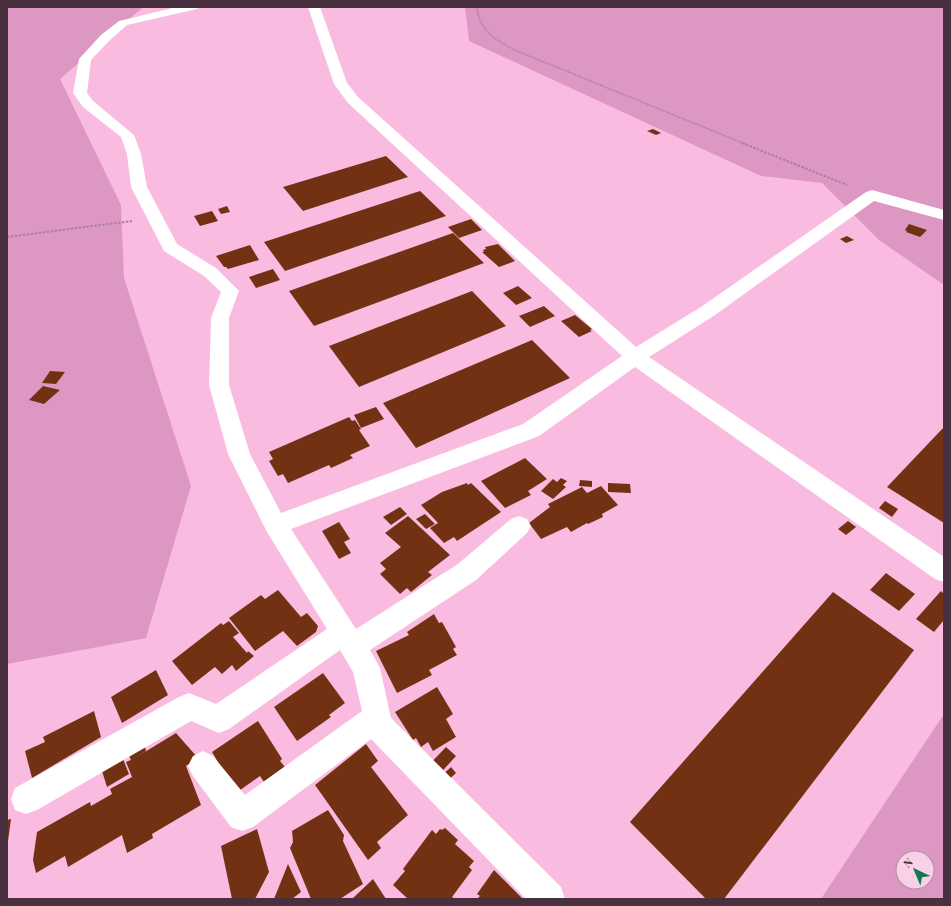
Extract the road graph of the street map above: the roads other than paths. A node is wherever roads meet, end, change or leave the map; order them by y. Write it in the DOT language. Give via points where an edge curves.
graph roads {
  1 [pos="193,7"];
  2 [pos="314,7"];
  3 [pos="944,215"];
  4 [pos="635,357"];
  5 [pos="275,525"];
  6 [pos="519,526"];
  7 [pos="944,571"];
  8 [pos="348,640"];
  9 [pos="377,717"];
  10 [pos="203,766"];
  11 [pos="26,799"];
  12 [pos="549,899"];
  1 -- 5 [label="street" via="135,19 123,24 105,38 85,60 80,93 88,104 127,135 134,154 139,187 170,247 210,272 230,292 220,318 219,385 239,454"];
  2 -- 4 [label="street" via="341,84 353,100"];
  3 -- 4 [label="street" via="872,195 708,311"];
  4 -- 5 [label="street" via="531,430"];
  4 -- 7 [label="street"];
  5 -- 8 [label="street"];
  6 -- 8 [label="street" via="466,572"];
  8 -- 9 [label="street" via="366,668"];
  8 -- 11 [label="street" via="219,719 189,707"];
  9 -- 10 [label="street" via="242,816"];
  9 -- 12 [label="street" via="379,726"];
}
